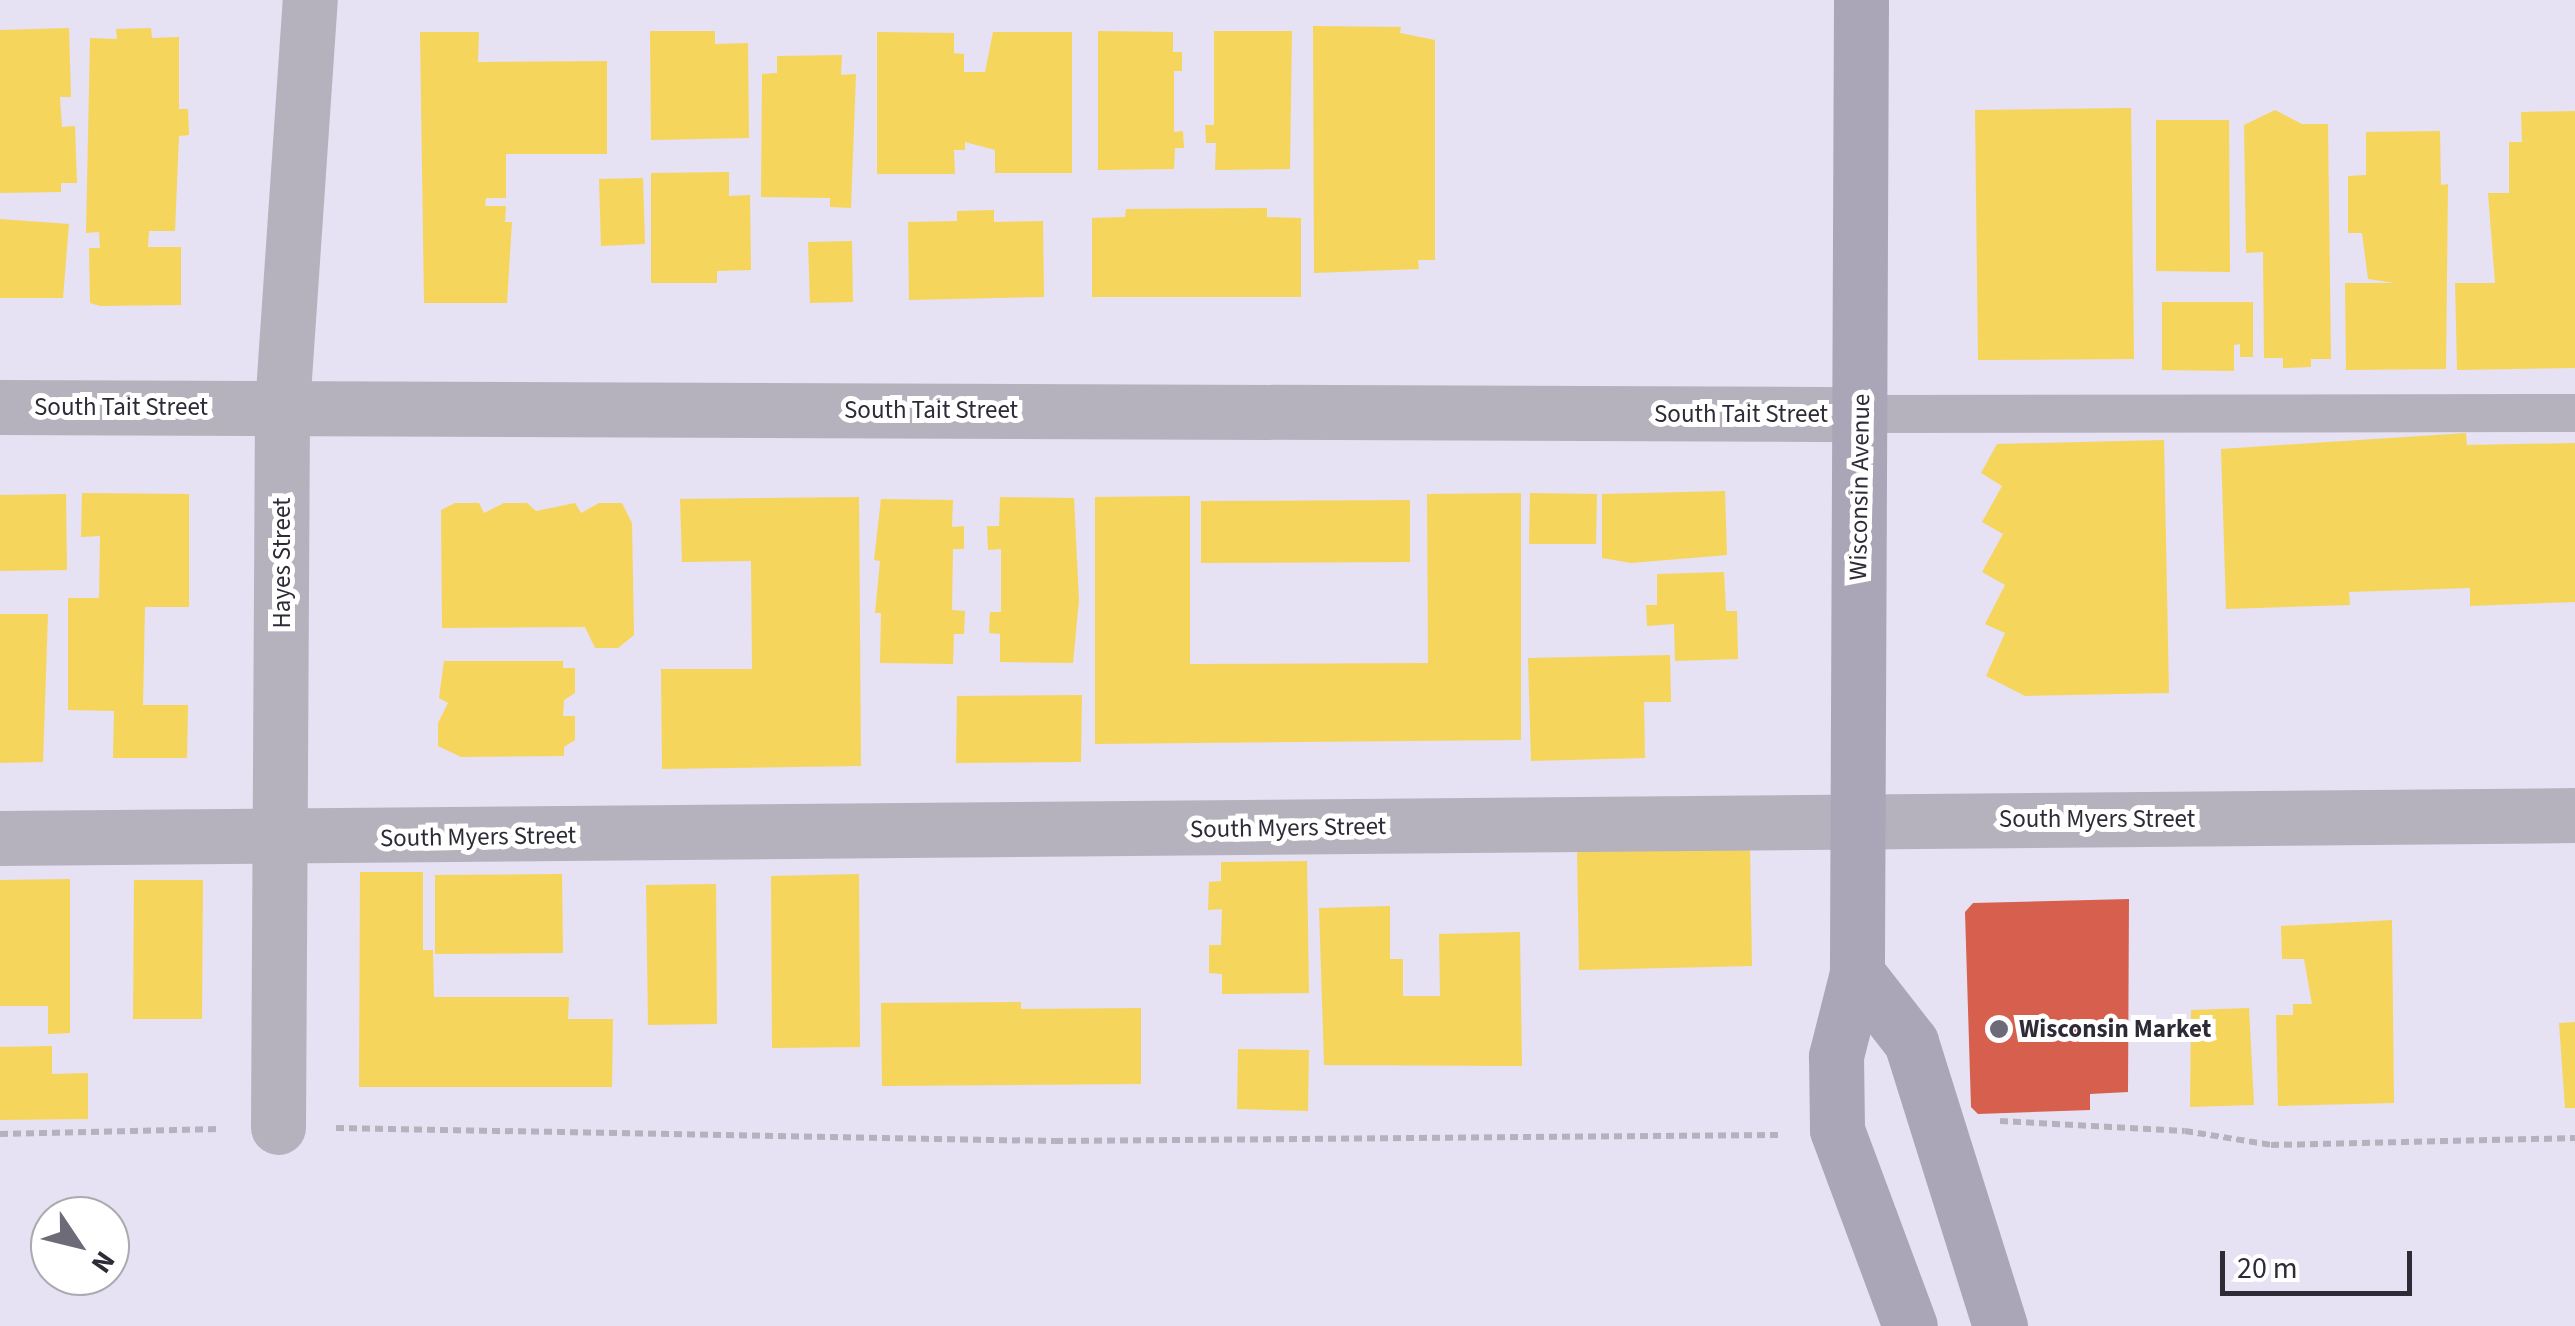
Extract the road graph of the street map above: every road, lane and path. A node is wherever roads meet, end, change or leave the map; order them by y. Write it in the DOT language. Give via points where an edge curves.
graph roads {
  1 [pos="310,0"];
  2 [pos="1861,0"];
  3 [pos="0,407"];
  4 [pos="282,407"];
  5 [pos="2575,413"];
  6 [pos="1862,414"];
  7 [pos="2575,815"];
  8 [pos="1853,821"];
  9 [pos="0,838"];
  10 [pos="282,839"];
  11 [pos="1857,973"];
  12 [pos="1936,1126"];
  13 [pos="278,1127"];
  14 [pos="1837,1130"];
  15 [pos="0,1134"];
  16 [pos="2575,1138"];
  17 [pos="1910,1326"];
  18 [pos="2000,1326"];
  1 -- 4 [label="street, Hayes Street"];
  2 -- 6 [label="main road, Wisconsin Avenue"];
  3 -- 4 [label="street, South Tait Street"];
  4 -- 6 [label="street, South Tait Street"];
  4 -- 10 [label="street, Hayes Street"];
  5 -- 6 [label="lane"];
  6 -- 8 [label="main road, Wisconsin Avenue"];
  7 -- 8 [label="street, South Myers Street"];
  8 -- 10 [label="street, South Myers Street"];
  8 -- 11 [label="main road, Wisconsin Avenue"];
  9 -- 10 [label="street, South Myers Street"];
  10 -- 13 [label="street, Hayes Street"];
  11 -- 12 [label="main road" via="1910,1042"];
  11 -- 14 [label="main road, Wisconsin Avenue" via="1836,1056"];
  12 -- 16 [label="path" via="2015,1120 2185,1131 2271,1145"];
  12 -- 18 [label="main road"];
  13 -- 14 [label="path" via="1055,1141"];
  13 -- 15 [label="path"];
  14 -- 17 [label="main road, Wisconsin Avenue"];
}
